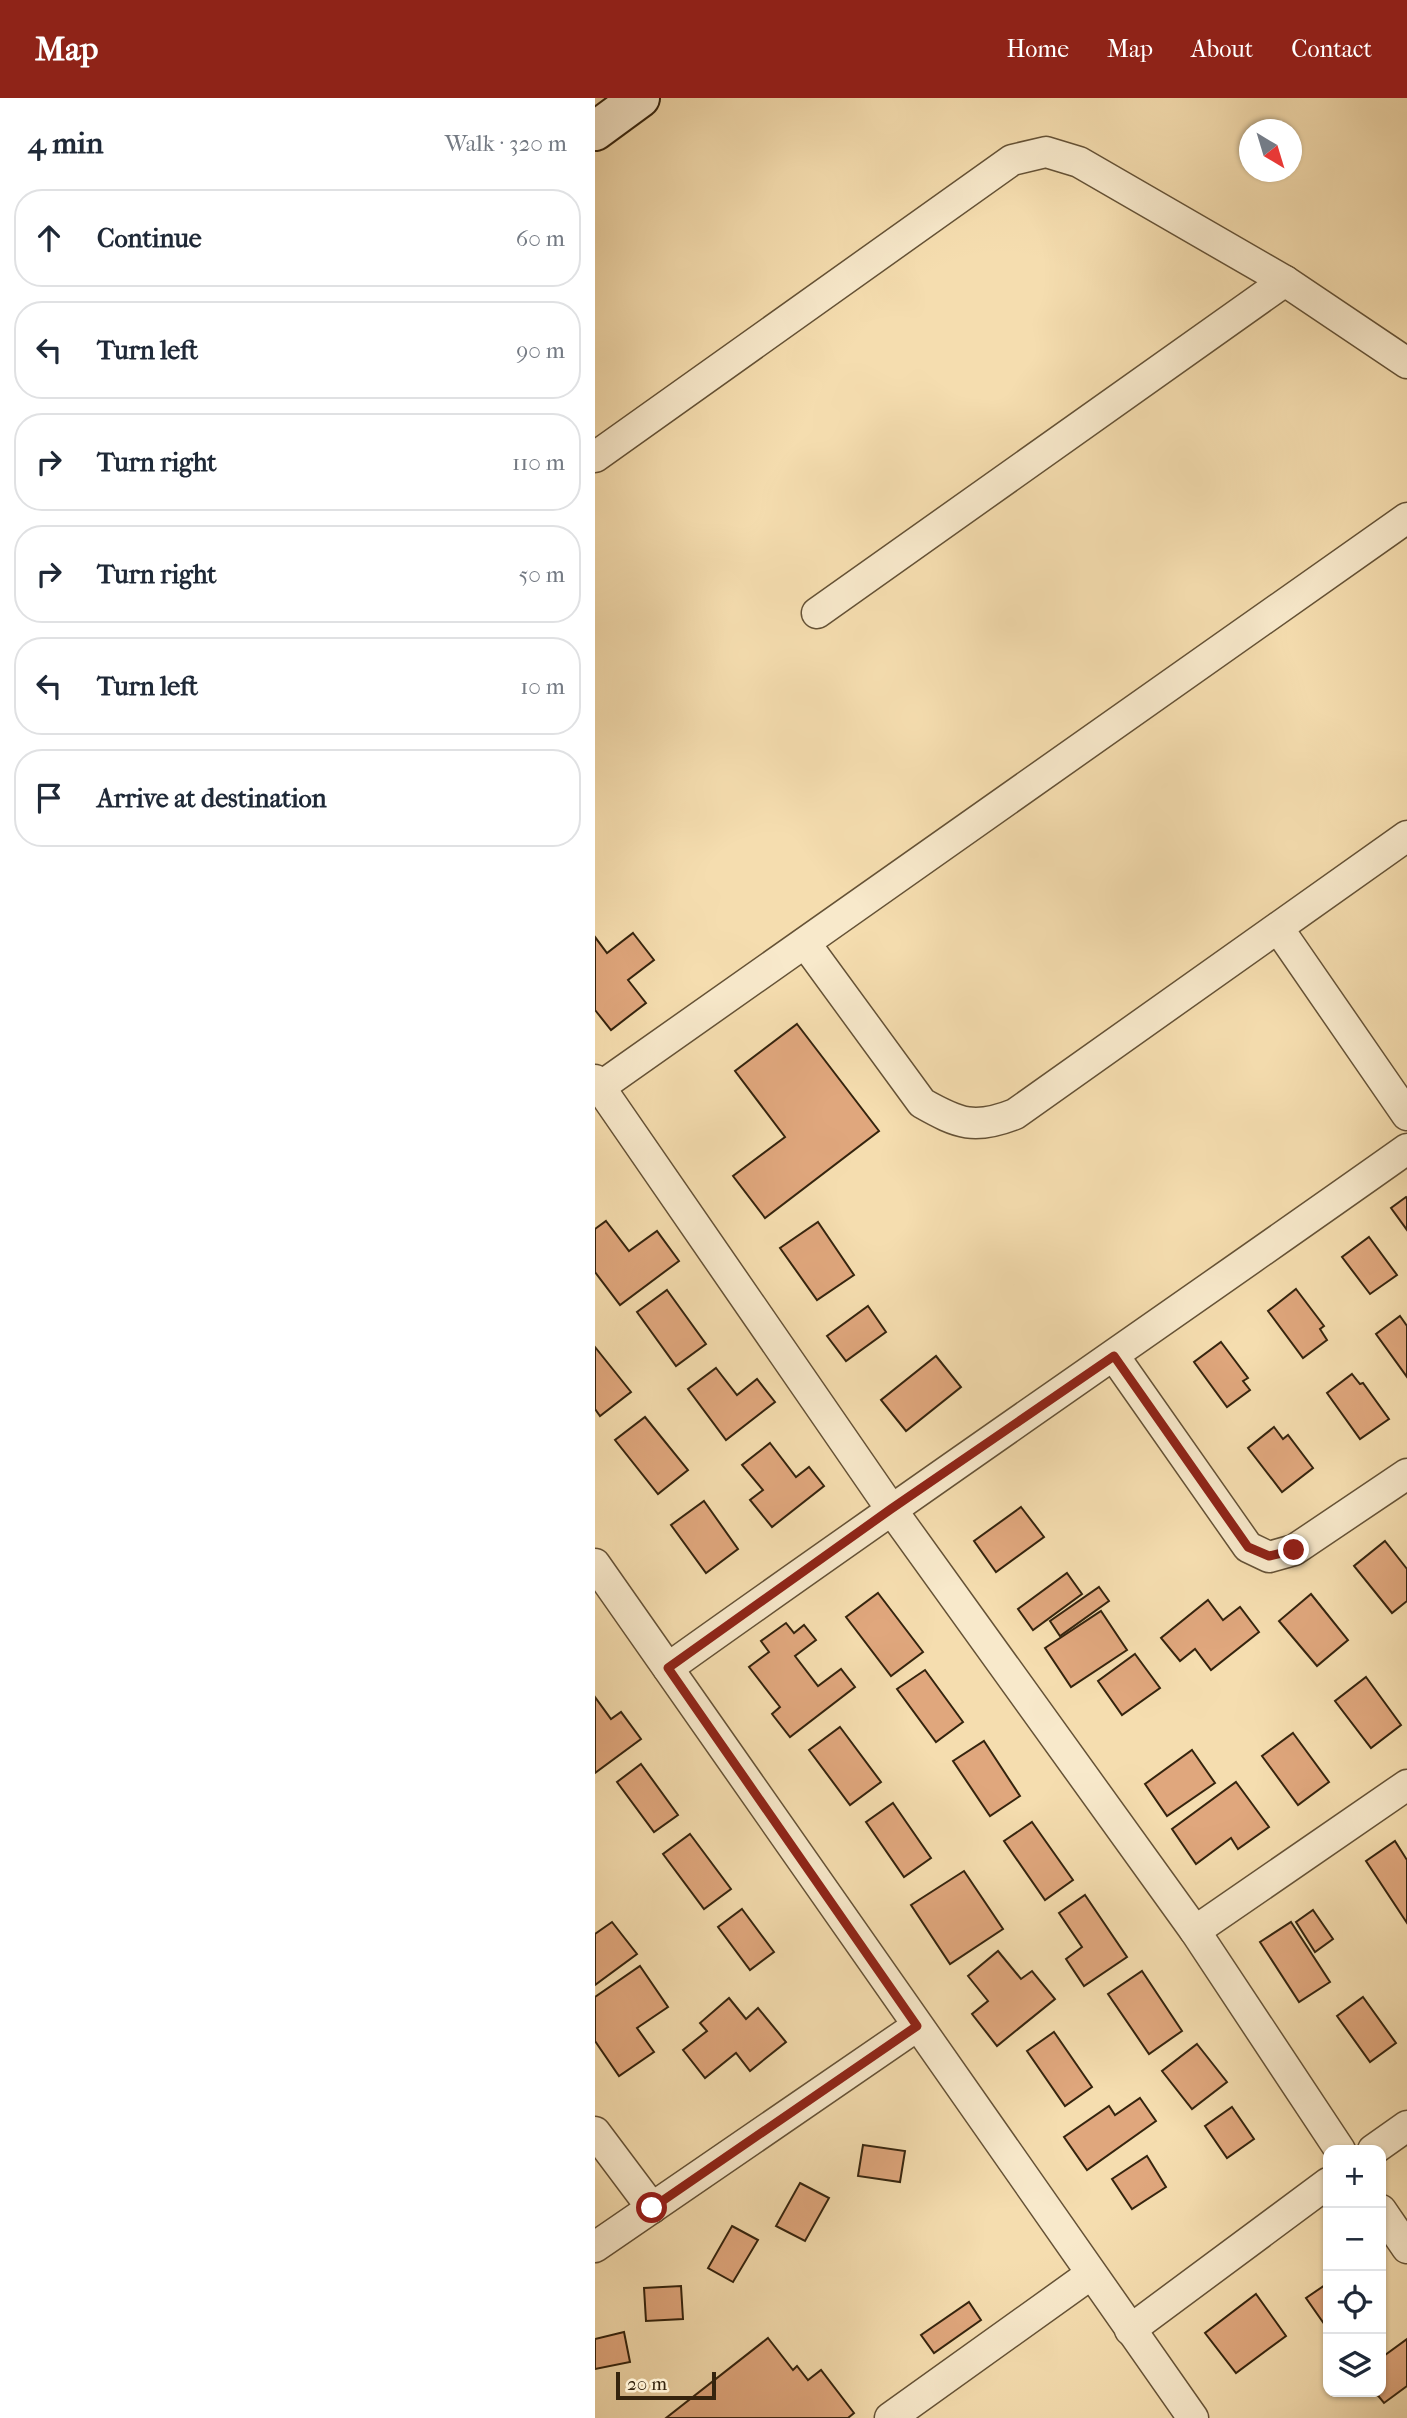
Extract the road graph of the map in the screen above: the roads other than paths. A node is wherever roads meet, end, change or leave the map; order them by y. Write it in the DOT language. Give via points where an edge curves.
graph roads {
  1 [pos="640,98"];
  2 [pos="595,131"];
  3 [pos="1285,281"];
  4 [pos="1407,363"];
  5 [pos="595,457"];
  6 [pos="1407,518"];
  7 [pos="817,613"];
  8 [pos="1407,836"];
  9 [pos="1278,928"];
  10 [pos="805,943"];
  11 [pos="597,1084"];
  12 [pos="1407,1115"];
  13 [pos="1407,1149"];
  14 [pos="1114,1356"];
  15 [pos="1407,1474"];
  16 [pos="891,1509"];
  17 [pos="595,1564"];
  18 [pos="668,1668"];
  19 [pos="1407,1785"];
  20 [pos="1195,1931"];
  21 [pos="917,2026"];
  22 [pos="1407,2126"];
  23 [pos="595,2132"];
  24 [pos="1337,2145"];
  25 [pos="1380,2145"];
  26 [pos="1323,2187"];
  27 [pos="652,2208"];
  28 [pos="1386,2217"];
  29 [pos="595,2247"];
  30 [pos="1407,2248"];
  31 [pos="1091,2274"];
  32 [pos="1130,2330"];
  33 [pos="890,2418"];
  34 [pos="1193,2418"];
  1 -- 2 [label="street"];
  3 -- 4 [label="street"];
  3 -- 5 [label="street" via="1079,162 1046,152 1011,160"];
  3 -- 7 [label="street"];
  6 -- 10 [label="street"];
  8 -- 9 [label="street"];
  9 -- 10 [label="street" via="1015,1114 970,1124 922,1104"];
  9 -- 12 [label="street"];
  10 -- 11 [label="street"];
  11 -- 16 [label="street"];
  13 -- 14 [label="street"];
  14 -- 15 [label="street" via="1248,1547 1269,1556 1294,1550"];
  14 -- 16 [label="street"];
  16 -- 18 [label="street"];
  16 -- 20 [label="street"];
  17 -- 18 [label="street"];
  18 -- 21 [label="street"];
  19 -- 20 [label="street"];
  20 -- 24 [label="street"];
  21 -- 27 [label="street"];
  21 -- 31 [label="street"];
  22 -- 25 [label="street"];
  23 -- 27 [label="street"];
  26 -- 32 [label="street"];
  27 -- 29 [label="street"];
  28 -- 30 [label="street"];
  31 -- 32 [label="street"];
  31 -- 33 [label="street"];
  32 -- 34 [label="street"];
}
